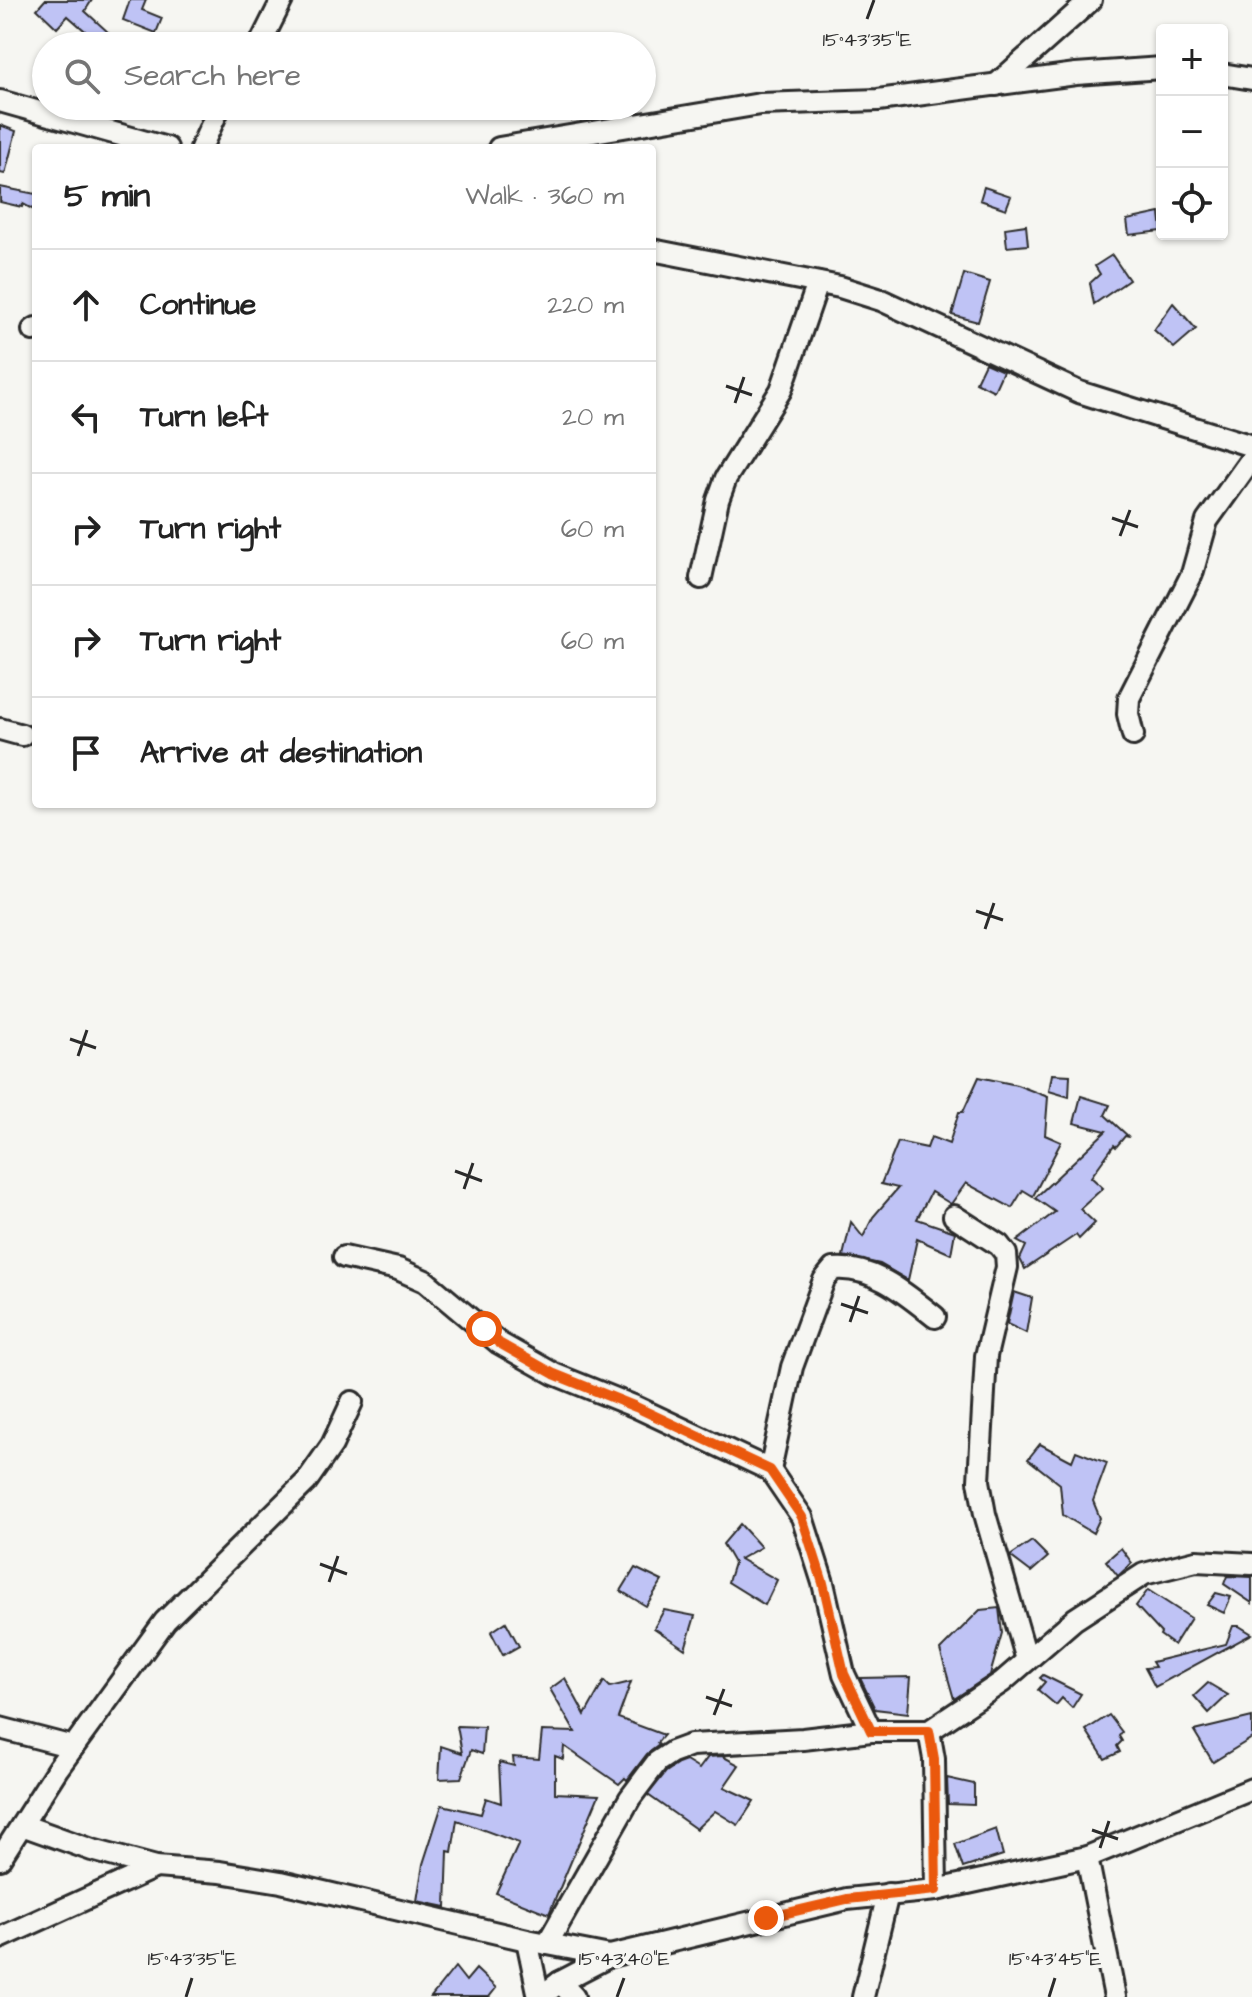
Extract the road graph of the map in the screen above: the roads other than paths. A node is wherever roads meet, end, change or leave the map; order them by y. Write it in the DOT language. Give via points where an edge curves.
graph roads {
  1 [pos="282,0"];
  2 [pos="1091,0"];
  3 [pos="266,32"];
  4 [pos="1156,68"];
  5 [pos="1228,75"];
  6 [pos="1252,79"];
  7 [pos="996,85"];
  8 [pos="0,101"];
  9 [pos="32,110"];
  10 [pos="68,120"];
  11 [pos="214,120"];
  12 [pos="153,144"];
  13 [pos="203,144"];
  14 [pos="523,144"];
  15 [pos="656,251"];
  16 [pos="818,283"];
  17 [pos="1252,446"];
  18 [pos="1252,458"];
  19 [pos="701,578"];
  20 [pos="0,729"];
  21 [pos="22,735"];
  22 [pos="1133,735"];
  23 [pos="954,1216"];
  24 [pos="344,1257"];
  25 [pos="935,1317"];
  26 [pos="352,1402"];
  27 [pos="770,1470"];
  28 [pos="1252,1563"];
  29 [pos="1027,1660"];
  30 [pos="0,1728"];
  31 [pos="871,1731"];
  32 [pos="929,1731"];
  33 [pos="73,1747"];
  34 [pos="1252,1789"];
  35 [pos="22,1825"];
  36 [pos="1087,1857"];
  37 [pos="0,1859"];
  38 [pos="156,1867"];
  39 [pos="936,1890"];
  40 [pos="888,1894"];
  41 [pos="0,1938"];
  42 [pos="537,1942"];
  43 [pos="610,1956"];
  44 [pos="567,1990"];
  45 [pos="539,1997"];
  46 [pos="863,1997"];
  47 [pos="1115,1997"];
  1 -- 3 [label="street"];
  2 -- 7 [label="street"];
  4 -- 7 [label="street"];
  5 -- 6 [label="street"];
  7 -- 14 [label="street" via="878,100 760,104"];
  8 -- 9 [label="street"];
  10 -- 12 [label="street"];
  11 -- 13 [label="street"];
  15 -- 16 [label="street"];
  16 -- 17 [label="street" via="881,300 1079,392"];
  16 -- 19 [label="street" via="781,390 726,478"];
  18 -- 22 [label="street" via="1207,521 1192,574 1129,698"];
  20 -- 21 [label="street"];
  23 -- 29 [label="street" via="1006,1254 986,1356 979,1481"];
  24 -- 27 [label="street" via="425,1281 499,1343 554,1374"];
  25 -- 27 [label="street" via="889,1283 849,1268 833,1269 824,1280 792,1367"];
  26 -- 33 [label="street" via="332,1445 306,1482 165,1621"];
  27 -- 31 [label="street" via="802,1517 844,1674"];
  28 -- 29 [label="street" via="1196,1561 1144,1574 1075,1619"];
  29 -- 32 [label="street"];
  30 -- 33 [label="street"];
  31 -- 32 [label="street"];
  31 -- 42 [label="street" via="691,1745 672,1752 657,1762 630,1798"];
  32 -- 39 [label="street"];
  33 -- 35 [label="street"];
  34 -- 36 [label="street"];
  35 -- 37 [label="street"];
  35 -- 38 [label="street"];
  36 -- 39 [label="street"];
  36 -- 47 [label="street"];
  38 -- 41 [label="street"];
  38 -- 42 [label="street" via="281,1882"];
  39 -- 40 [label="street"];
  40 -- 43 [label="street" via="847,1899"];
  40 -- 46 [label="street"];
  42 -- 43 [label="street"];
  42 -- 45 [label="street"];
  43 -- 44 [label="street"];
  44 -- 45 [label="street"];
}
